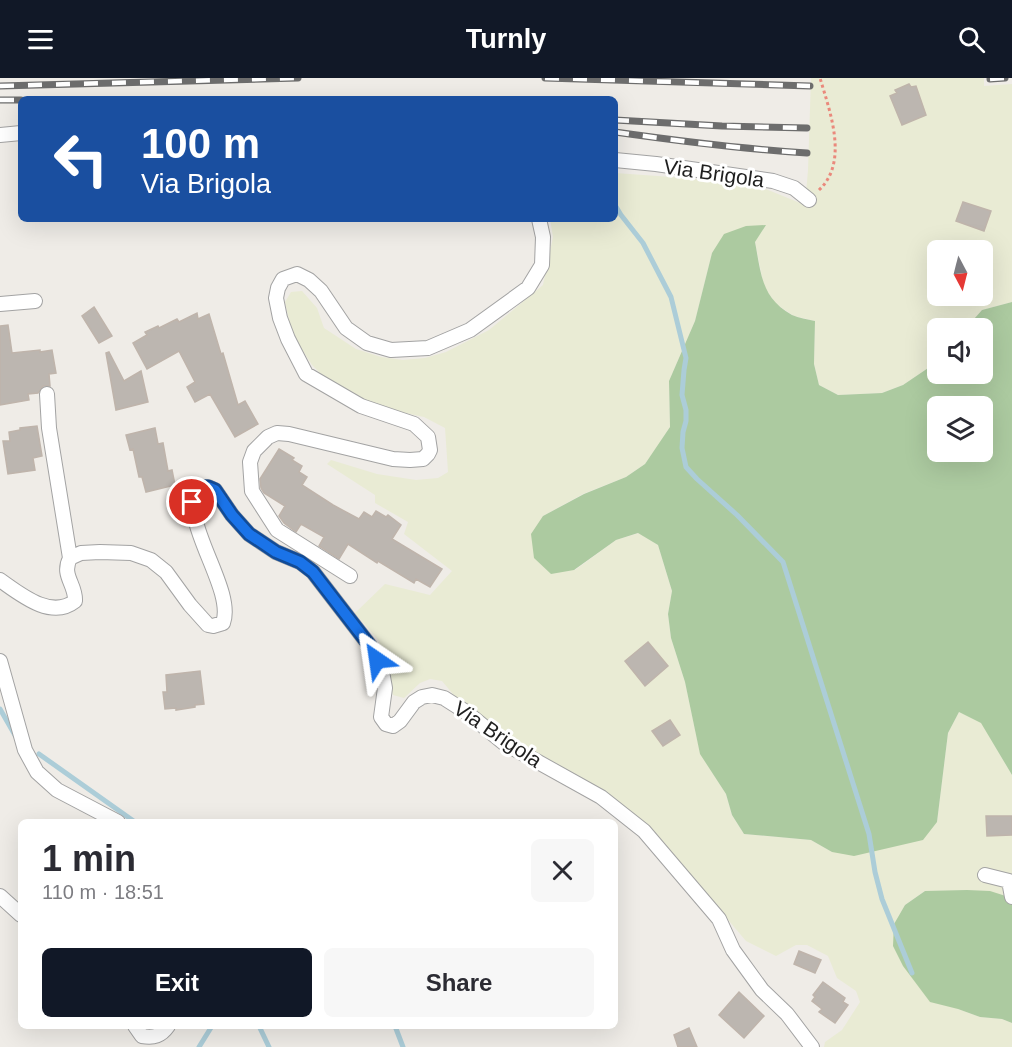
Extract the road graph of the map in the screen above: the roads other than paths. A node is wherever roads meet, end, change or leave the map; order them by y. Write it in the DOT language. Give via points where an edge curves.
graph roads {
  1 [pos="18,133"];
  2 [pos="0,135"];
  3 [pos="618,160"];
  4 [pos="809,200"];
  5 [pos="540,222"];
  6 [pos="34,301"];
  7 [pos="0,304"];
  8 [pos="47,394"];
  9 [pos="70,558"];
  10 [pos="350,576"];
  11 [pos="0,580"];
  12 [pos="0,661"];
  13 [pos="112,819"];
  14 [pos="985,874"];
  15 [pos="0,896"];
  16 [pos="1012,897"];
  17 [pos="18,912"];
  18 [pos="137,1029"];
  19 [pos="166,1029"];
  20 [pos="812,1047"];
  1 -- 2 [label="street"];
  3 -- 4 [label="street, Via Brigola" via="773,181 794,188"];
  5 -- 10 [label="street" via="542,265 528,288 470,330 428,348 391,350 367,343 346,328 321,291 297,274 283,279 278,288 280,318 306,374 361,406 414,424 430,442 429,454 410,460 289,434 268,437 254,451 250,462 252,491 277,530"];
  6 -- 7 [label="street"];
  8 -- 9 [label="street"];
  9 -- 11 [label="street" via="66,572 75,601 59,608 32,600"];
  9 -- 20 [label="street, Via Brigola" via="100,552 131,553 151,560 166,572 208,625 223,623 223,599 192,502 200,487 215,490 249,534 313,572 370,646 383,677 381,717 386,724 398,724 422,697 444,698 504,743 601,797 644,831 719,919 733,950 762,990"];
  12 -- 13 [label="street" via="25,750 37,772 57,790"];
  14 -- 16 [label="street" via="1009,881"];
  15 -- 17 [label="street"];
  18 -- 19 [label="street" via="142,1036 151,1038"];
}
